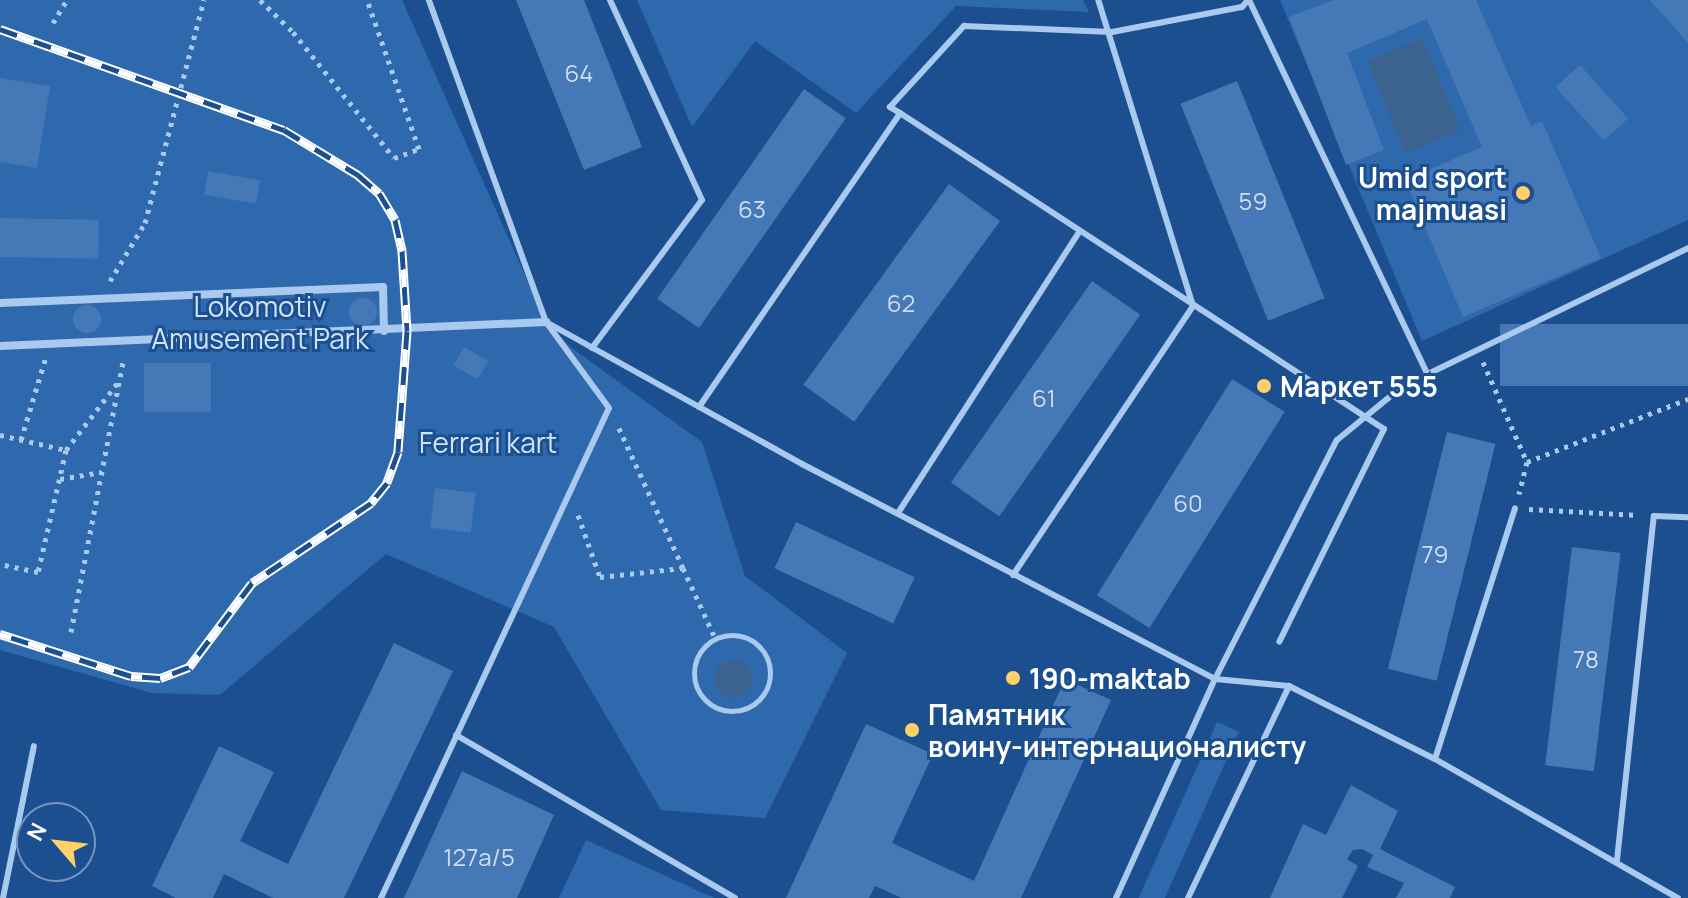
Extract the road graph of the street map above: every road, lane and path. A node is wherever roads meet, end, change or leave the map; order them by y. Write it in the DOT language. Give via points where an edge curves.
graph roads {
  1 [pos="67,0"];
  2 [pos="204,0"];
  3 [pos="260,0"];
  4 [pos="367,0"];
  5 [pos="429,0"];
  6 [pos="610,0"];
  7 [pos="1098,0"];
  8 [pos="1249,0"];
  9 [pos="53,23"];
  10 [pos="1112,32"];
  11 [pos="900,113"];
  12 [pos="1079,232"];
  13 [pos="1688,248"];
  14 [pos="99,299"];
  15 [pos="0,303"];
  16 [pos="1193,306"];
  17 [pos="546,322"];
  18 [pos="384,331"];
  19 [pos="127,341"];
  20 [pos="50,344"];
  21 [pos="0,346"];
  22 [pos="592,348"];
  23 [pos="1478,350"];
  24 [pos="1427,374"];
  25 [pos="122,378"];
  26 [pos="1688,399"];
  27 [pos="699,407"];
  28 [pos="609,408"];
  29 [pos="1362,417"];
  30 [pos="0,435"];
  31 [pos="21,440"];
  32 [pos="66,450"];
  33 [pos="1527,462"];
  34 [pos="101,472"];
  35 [pos="60,479"];
  36 [pos="1521,484"];
  37 [pos="569,491"];
  38 [pos="1515,508"];
  39 [pos="898,513"];
  40 [pos="1654,516"];
  41 [pos="1688,517"];
  42 [pos="0,564"];
  43 [pos="683,568"];
  44 [pos="1013,575"];
  45 [pos="71,632"];
  46 [pos="715,638"];
  47 [pos="1279,642"];
  48 [pos="1215,679"];
  49 [pos="1289,686"];
  50 [pos="456,735"];
  51 [pos="34,746"];
  52 [pos="1435,759"];
  53 [pos="1617,860"];
  54 [pos="3,898"];
  55 [pos="381,898"];
  56 [pos="735,898"];
  57 [pos="1116,898"];
  58 [pos="1188,898"];
  59 [pos="1678,898"];
  1 -- 9 [label="path"];
  2 -- 14 [label="path" via="145,223"];
  3 -- 4 [label="path" via="293,32 394,158 419,149"];
  5 -- 17 [label="lane"];
  6 -- 22 [label="lane" via="702,200"];
  7 -- 10 [label="lane"];
  8 -- 10 [label="lane" via="1242,7"];
  8 -- 24 [label="lane"];
  10 -- 11 [label="lane" via="964,26 890,107"];
  10 -- 16 [label="lane"];
  11 -- 12 [label="lane"];
  11 -- 27 [label="lane"];
  12 -- 16 [label="lane"];
  12 -- 39 [label="lane"];
  13 -- 23 [label="lane"];
  14 -- 15 [label="street"];
  14 -- 18 [label="street" via="383,287"];
  16 -- 29 [label="lane"];
  16 -- 44 [label="lane"];
  17 -- 18 [label="street"];
  17 -- 22 [label="lane"];
  17 -- 28 [label="lane"];
  18 -- 19 [label="street"];
  19 -- 20 [label="street"];
  19 -- 25 [label="path"];
  20 -- 21 [label="street"];
  20 -- 31 [label="path"];
  22 -- 27 [label="lane"];
  23 -- 24 [label="lane"];
  23 -- 33 [label="path"];
  24 -- 29 [label="lane"];
  25 -- 32 [label="path"];
  25 -- 34 [label="path"];
  26 -- 33 [label="path"];
  27 -- 39 [label="lane"];
  28 -- 37 [label="lane"];
  28 -- 43 [label="path"];
  29 -- 47 [label="lane" via="1384,429 1382,435"];
  29 -- 48 [label="lane" via="1337,440"];
  30 -- 31 [label="path"];
  31 -- 32 [label="path"];
  32 -- 35 [label="path"];
  33 -- 36 [label="path"];
  34 -- 35 [label="path"];
  34 -- 45 [label="path"];
  35 -- 42 [label="path" via="38,572"];
  37 -- 43 [label="path" via="600,577"];
  37 -- 50 [label="lane"];
  38 -- 40 [label="path"];
  38 -- 52 [label="lane"];
  39 -- 44 [label="lane"];
  40 -- 41 [label="lane"];
  40 -- 53 [label="lane"];
  43 -- 46 [label="path"];
  44 -- 48 [label="lane"];
  46 -- 46 [label="path" via="696,660 697,689 718,709 745,709 765,692 769,662 748,637"];
  48 -- 49 [label="lane"];
  48 -- 57 [label="lane"];
  49 -- 52 [label="lane"];
  49 -- 58 [label="lane"];
  50 -- 55 [label="lane"];
  50 -- 56 [label="lane"];
  51 -- 54 [label="lane"];
  52 -- 53 [label="lane"];
  53 -- 59 [label="lane"];
}
